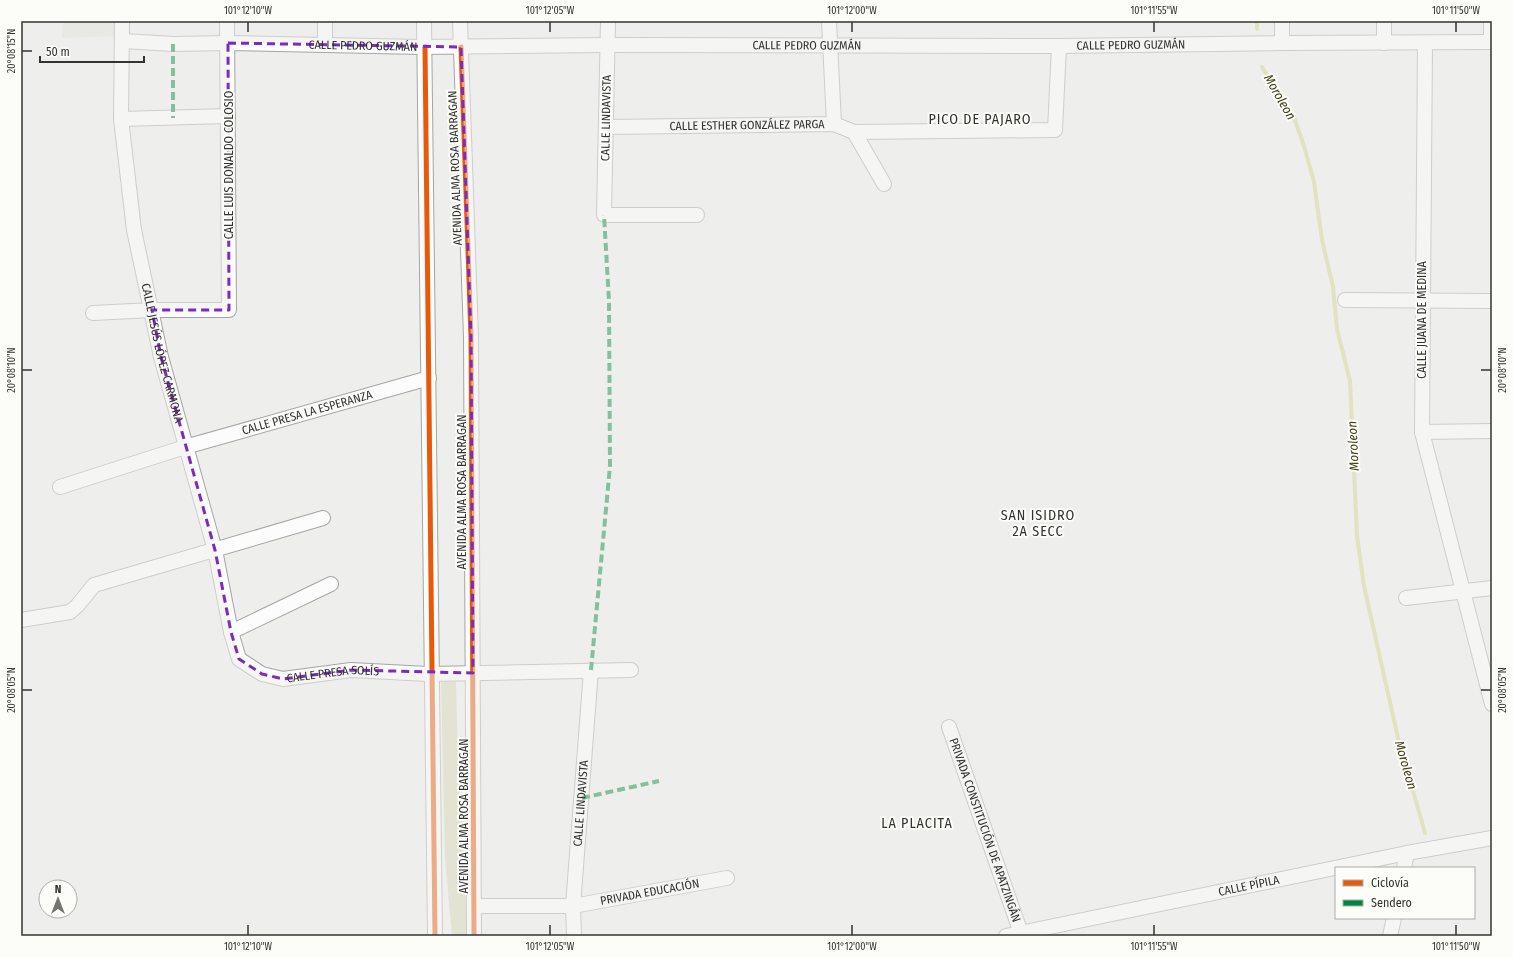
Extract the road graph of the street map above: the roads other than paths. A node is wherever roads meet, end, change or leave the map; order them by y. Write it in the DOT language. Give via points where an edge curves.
graph roads {
  1 [pos="122,21"];
  2 [pos="227,21"];
  3 [pos="325,21"];
  4 [pos="424,21"];
  5 [pos="460,21"];
  6 [pos="608,21"];
  7 [pos="829,21"];
  8 [pos="1282,21"];
  9 [pos="1384,21"];
  10 [pos="1491,21"];
  11 [pos="122,41"];
  12 [pos="1492,42"];
  13 [pos="228,43"];
  14 [pos="1282,43"];
  15 [pos="1384,43"];
  16 [pos="1425,44"];
  17 [pos="326,45"];
  18 [pos="607,45"];
  19 [pos="1059,46"];
  20 [pos="425,47"];
  21 [pos="460,47"];
  22 [pos="830,47"];
  23 [pos="228,116"];
  24 [pos="121,119"];
  25 [pos="834,124"];
  26 [pos="606,127"];
  27 [pos="854,132"];
  28 [pos="884,184"];
  29 [pos="696,215"];
  30 [pos="1345,300"];
  31 [pos="1422,300"];
  32 [pos="1492,301"];
  33 [pos="152,310"];
  34 [pos="93,313"];
  35 [pos="428,378"];
  36 [pos="1492,431"];
  37 [pos="1422,432"];
  38 [pos="185,447"];
  39 [pos="60,487"];
  40 [pos="324,518"];
  41 [pos="215,550"];
  42 [pos="331,584"];
  43 [pos="1492,588"];
  44 [pos="1464,591"];
  45 [pos="1406,598"];
  46 [pos="21,620"];
  47 [pos="231,632"];
  48 [pos="239,659"];
  49 [pos="592,670"];
  50 [pos="632,670"];
  51 [pos="432,673"];
  52 [pos="473,673"];
  53 [pos="1492,704"];
  54 [pos="949,727"];
  55 [pos="1492,838"];
  56 [pos="1407,853"];
  57 [pos="1341,867"];
  58 [pos="1404,867"];
  59 [pos="1335,868"];
  60 [pos="727,878"];
  61 [pos="474,906"];
  62 [pos="573,906"];
  63 [pos="1394,919"];
  64 [pos="1021,935"];
  65 [pos="435,936"];
  66 [pos="474,936"];
  67 [pos="574,936"];
  68 [pos="1006,936"];
  69 [pos="1390,936"];
  1 -- 11 [label="street, CALLE JESÚS LÓPEZ CARMONA"];
  2 -- 13 [label="street, CALLE LUIS DONALDO COLOSIO"];
  3 -- 17 [label="street"];
  4 -- 20 [label="street"];
  5 -- 21 [label="street, AVENIDA ALMA ROSA BARRAGAN"];
  6 -- 18 [label="street, CALLE LINDAVISTA"];
  7 -- 22 [label="street"];
  8 -- 14 [label="street"];
  9 -- 15 [label="street"];
  10 -- 12 [label="street"];
  11 -- 13 [label="street, CALLE PEDRO GUZMÁN" via="173,44"];
  11 -- 24 [label="street, CALLE JESÚS LÓPEZ CARMONA"];
  12 -- 16 [label="street, CALLE PEDRO GUZMÁN"];
  13 -- 17 [label="street, CALLE PEDRO GUZMÁN"];
  13 -- 23 [label="street, CALLE LUIS DONALDO COLOSIO"];
  14 -- 15 [label="street, CALLE PEDRO GUZMÁN"];
  14 -- 19 [label="street, CALLE PEDRO GUZMÁN"];
  15 -- 16 [label="street, CALLE PEDRO GUZMÁN"];
  16 -- 31 [label="street, CALLE JUANA DE MEDINA"];
  17 -- 20 [label="street, CALLE PEDRO GUZMÁN"];
  18 -- 21 [label="street, CALLE PEDRO GUZMÁN"];
  18 -- 22 [label="street, CALLE PEDRO GUZMÁN"];
  18 -- 26 [label="street, CALLE LINDAVISTA"];
  19 -- 22 [label="street, CALLE PEDRO GUZMÁN"];
  19 -- 27 [label="street, CALLE ESTHER GONZÁLEZ PARGA" via="1055,130"];
  20 -- 21 [label="street, CALLE PEDRO GUZMÁN"];
  20 -- 35 [label="street"];
  21 -- 52 [label="street, AVENIDA ALMA ROSA BARRAGAN" via="471,337"];
  22 -- 25 [label="street"];
  23 -- 24 [label="street"];
  23 -- 33 [label="street, CALLE LUIS DONALDO COLOSIO" via="229,310"];
  24 -- 33 [label="street, CALLE JESÚS LÓPEZ CARMONA" via="134,230"];
  25 -- 26 [label="street, CALLE ESTHER GONZÁLEZ PARGA"];
  25 -- 27 [label="street, CALLE ESTHER GONZÁLEZ PARGA"];
  26 -- 29 [label="street, CALLE LINDAVISTA" via="604,215"];
  27 -- 28 [label="street"];
  30 -- 31 [label="street"];
  31 -- 32 [label="street"];
  31 -- 37 [label="street, CALLE JUANA DE MEDINA"];
  33 -- 34 [label="street"];
  33 -- 38 [label="street, CALLE JESÚS LÓPEZ CARMONA" via="161,358"];
  35 -- 38 [label="street, CALLE PRESA LA ESPERANZA"];
  35 -- 51 [label="street"];
  36 -- 37 [label="street"];
  37 -- 44 [label="street, CALLE JUANA DE MEDINA"];
  38 -- 39 [label="street, CALLE PRESA LA ESPERANZA"];
  38 -- 41 [label="street, CALLE JESÚS LÓPEZ CARMONA"];
  40 -- 41 [label="street"];
  41 -- 46 [label="street" via="94,585 70,612"];
  41 -- 47 [label="street, CALLE JESÚS LÓPEZ CARMONA"];
  42 -- 47 [label="street"];
  43 -- 44 [label="street"];
  44 -- 45 [label="street"];
  44 -- 53 [label="street, CALLE JUANA DE MEDINA"];
  47 -- 48 [label="street, CALLE JESÚS LÓPEZ CARMONA"];
  48 -- 51 [label="street, CALLE PRESA SOLÍS" via="262,674 283,679 351,670"];
  49 -- 50 [label="street, CALLE PRESA SOLÍS"];
  49 -- 52 [label="street, CALLE PRESA SOLÍS"];
  49 -- 62 [label="street, CALLE LINDAVISTA"];
  51 -- 52 [label="street, CALLE PRESA SOLÍS"];
  51 -- 65 [label="street"];
  52 -- 61 [label="street, AVENIDA ALMA ROSA BARRAGAN"];
  54 -- 64 [label="street, PRIVADA CONSTITUCIÓN DE APATZINGÁN"];
  55 -- 56 [label="street, CALLE PÍPILA"];
  56 -- 57 [label="street, CALLE PÍPILA"];
  56 -- 58 [label="street"];
  59 -- 64 [label="street, CALLE PÍPILA"];
  60 -- 62 [label="street, PRIVADA EDUCACIÓN"];
  61 -- 62 [label="street, PRIVADA EDUCACIÓN"];
  61 -- 66 [label="street, AVENIDA ALMA ROSA BARRAGAN"];
  62 -- 67 [label="street, CALLE LINDAVISTA"];
  63 -- 69 [label="street"];
  64 -- 68 [label="street, CALLE PÍPILA"];
}
